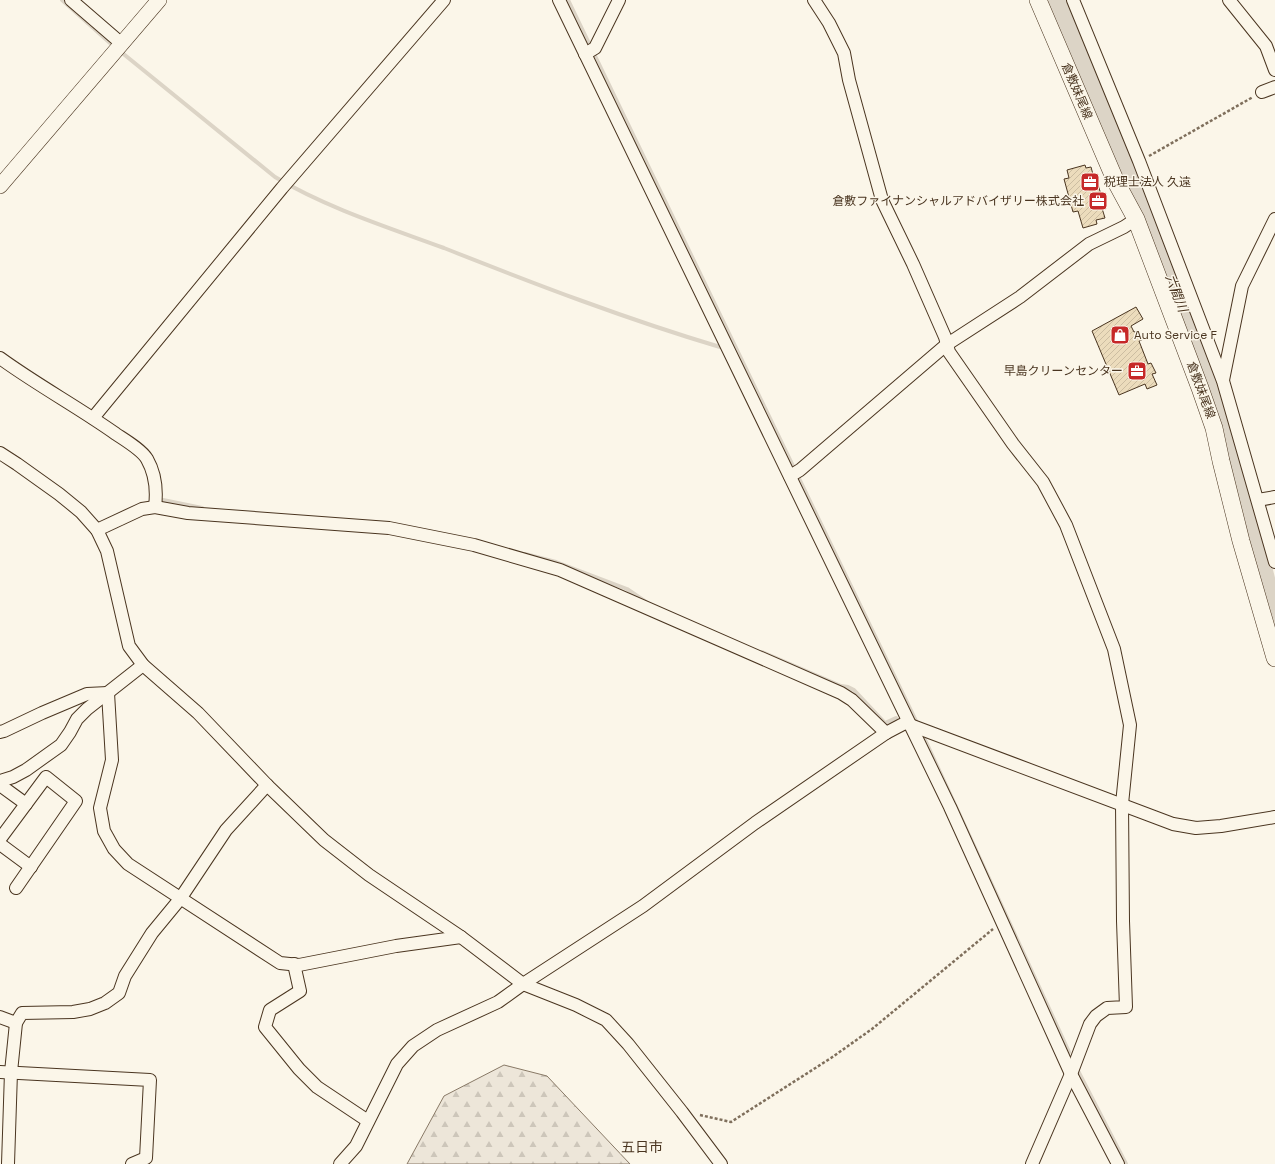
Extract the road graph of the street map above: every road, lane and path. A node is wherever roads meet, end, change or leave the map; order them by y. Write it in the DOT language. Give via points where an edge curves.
graph roads {
  1 [pos="71,0"];
  2 [pos="159,0"];
  3 [pos="444,0"];
  4 [pos="559,0"];
  5 [pos="619,0"];
  6 [pos="814,0"];
  7 [pos="1038,0"];
  8 [pos="1073,0"];
  9 [pos="1229,0"];
  10 [pos="119,48"];
  11 [pos="590,52"];
  12 [pos="1275,70"];
  13 [pos="1275,86"];
  14 [pos="1262,92"];
  15 [pos="1139,161"];
  16 [pos="0,186"];
  17 [pos="1275,218"];
  18 [pos="1136,219"];
  19 [pos="946,345"];
  20 [pos="0,358"];
  21 [pos="1220,381"];
  22 [pos="93,418"];
  23 [pos="0,453"];
  24 [pos="794,473"];
  25 [pos="1275,497"];
  26 [pos="1258,500"];
  27 [pos="155,507"];
  28 [pos="97,530"];
  29 [pos="1275,562"];
  30 [pos="1275,658"];
  31 [pos="143,665"];
  32 [pos="108,693"];
  33 [pos="917,726"];
  34 [pos="0,732"];
  35 [pos="886,733"];
  36 [pos="0,781"];
  37 [pos="0,785"];
  38 [pos="267,785"];
  39 [pos="26,804"];
  40 [pos="1122,804"];
  41 [pos="1275,817"];
  42 [pos="0,839"];
  43 [pos="0,844"];
  44 [pos="31,867"];
  45 [pos="16,888"];
  46 [pos="180,899"];
  47 [pos="1002,922"];
  48 [pos="461,937"];
  49 [pos="294,964"];
  50 [pos="523,984"];
  51 [pos="0,1017"];
  52 [pos="16,1023"];
  53 [pos="6,1072"];
  54 [pos="1071,1074"];
  55 [pos="682,1112"];
  56 [pos="368,1121"];
  57 [pos="5,1127"];
  58 [pos="8,1164"];
  59 [pos="132,1164"];
  60 [pos="340,1164"];
  61 [pos="721,1164"];
  62 [pos="1032,1164"];
  63 [pos="1118,1164"];
  1 -- 10 [label="street"];
  2 -- 10 [label="street"];
  3 -- 22 [label="street" via="286,184"];
  4 -- 11 [label="street"];
  5 -- 11 [label="street"];
  6 -- 19 [label="street" via="844,53 882,200 929,300"];
  7 -- 18 [label="main road, 倉敷妹尾線" via="1116,182"];
  8 -- 15 [label="street"];
  9 -- 12 [label="street" via="1266,46"];
  10 -- 16 [label="street"];
  11 -- 24 [label="street"];
  13 -- 14 [label="street"];
  14 -- 15 [label="path"];
  15 -- 21 [label="street"];
  17 -- 21 [label="street" via="1242,286"];
  18 -- 19 [label="street" via="1089,244 1020,297"];
  18 -- 30 [label="main road, 倉敷妹尾線" via="1203,387 1241,541"];
  19 -- 24 [label="street"];
  19 -- 40 [label="street" via="1042,482 1066,525 1114,649 1130,725"];
  20 -- 22 [label="street"];
  21 -- 26 [label="street"];
  22 -- 27 [label="street" via="147,458 157,493"];
  23 -- 28 [label="street" via="59,494 81,512"];
  24 -- 33 [label="street"];
  25 -- 26 [label="street"];
  26 -- 29 [label="street"];
  27 -- 28 [label="street" via="142,509"];
  27 -- 35 [label="street" via="188,513 389,528 474,545 560,570 841,692"];
  28 -- 31 [label="street" via="107,551 128,646"];
  31 -- 32 [label="street"];
  31 -- 38 [label="street" via="198,713"];
  32 -- 34 [label="street" via="87,694"];
  32 -- 36 [label="street" via="77,719 61,745 26,770"];
  32 -- 46 [label="street" via="112,760 100,808 104,831 114,850 128,864"];
  33 -- 35 [label="street" via="905,723"];
  33 -- 40 [label="street"];
  33 -- 47 [label="street"];
  35 -- 50 [label="street" via="755,823 643,906"];
  37 -- 39 [label="street"];
  38 -- 46 [label="street" via="226,830"];
  38 -- 48 [label="street" via="324,840 369,875"];
  39 -- 42 [label="street"];
  39 -- 44 [label="street" via="46,777 76,801"];
  40 -- 41 [label="street" via="1173,824 1196,828"];
  40 -- 54 [label="street" via="1126,1007 1107,1008 1096,1016 1090,1024"];
  43 -- 44 [label="street"];
  44 -- 45 [label="street"];
  46 -- 49 [label="street" via="280,963"];
  46 -- 52 [label="street" via="152,933 125,976 119,993 90,1009 73,1012 22,1012"];
  47 -- 54 [label="street"];
  47 -- 55 [label="path" via="872,1028 831,1058 731,1122"];
  48 -- 49 [label="street"];
  48 -- 50 [label="street"];
  49 -- 56 [label="street" via="300,991 270,1010 265,1027 317,1087"];
  50 -- 55 [label="street" via="606,1020"];
  50 -- 56 [label="street" via="498,1002 437,1030 413,1046 397,1064"];
  51 -- 52 [label="street"];
  52 -- 53 [label="street"];
  53 -- 57 [label="street"];
  53 -- 59 [label="street" via="150,1080 146,1158"];
  54 -- 62 [label="street"];
  54 -- 63 [label="street"];
  55 -- 61 [label="street"];
  56 -- 60 [label="street" via="356,1146"];
  57 -- 58 [label="street"];
}
